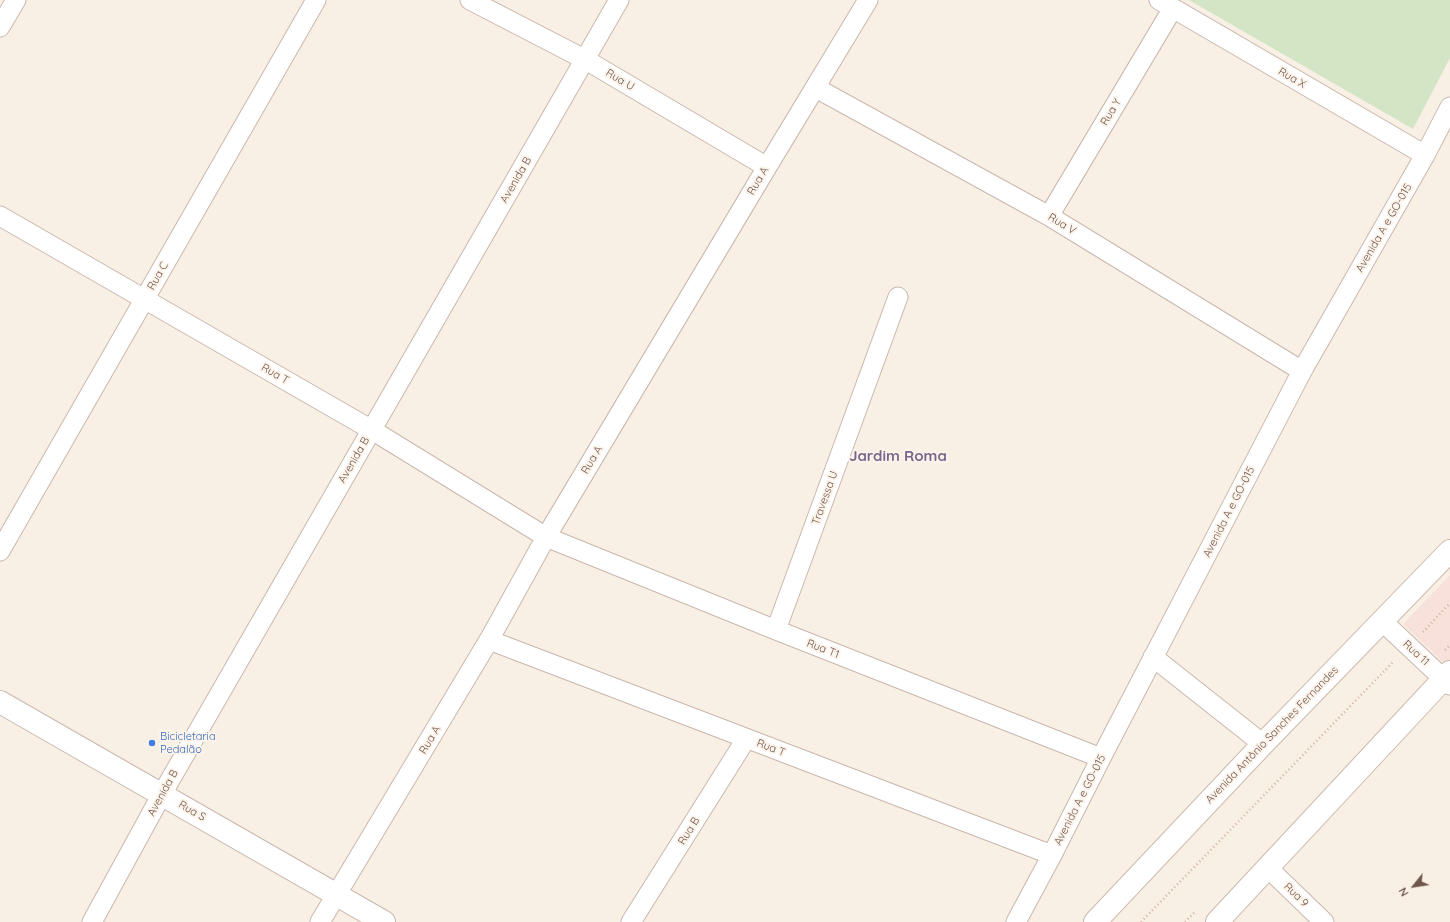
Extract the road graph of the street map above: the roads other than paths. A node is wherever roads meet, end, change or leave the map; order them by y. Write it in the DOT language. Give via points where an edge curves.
graph roads {
  1 [pos="16,0"];
  2 [pos="316,0"];
  3 [pos="470,0"];
  4 [pos="619,0"];
  5 [pos="868,0"];
  6 [pos="1166,4"];
  7 [pos="0,27"];
  8 [pos="586,60"];
  9 [pos="816,88"];
  10 [pos="1450,107"];
  11 [pos="1425,155"];
  12 [pos="766,167"];
  13 [pos="0,216"];
  14 [pos="1049,216"];
  15 [pos="898,297"];
  16 [pos="145,299"];
  17 [pos="1302,371"];
  18 [pos="372,430"];
  19 [pos="546,537"];
  20 [pos="1450,550"];
  21 [pos="0,551"];
  22 [pos="1382,621"];
  23 [pos="776,630"];
  24 [pos="489,640"];
  25 [pos="1153,657"];
  26 [pos="1448,679"];
  27 [pos="0,702"];
  28 [pos="746,739"];
  29 [pos="1263,744"];
  30 [pos="1101,758"];
  31 [pos="162,794"];
  32 [pos="1052,855"];
  33 [pos="1268,868"];
  34 [pos="337,894"];
  35 [pos="92,922"];
  36 [pos="320,922"];
  37 [pos="384,922"];
  38 [pos="631,922"];
  39 [pos="1016,922"];
  40 [pos="1095,922"];
  41 [pos="1217,922"];
  42 [pos="1324,922"];
  1 -- 7 [label="street"];
  2 -- 16 [label="street, Rua C"];
  3 -- 8 [label="street, Rua U"];
  4 -- 8 [label="street, Avenida B"];
  5 -- 9 [label="street, Rua A"];
  6 -- 11 [label="street, Rua X"];
  6 -- 14 [label="street, Rua Y"];
  8 -- 12 [label="street, Rua U"];
  8 -- 18 [label="street, Avenida B"];
  9 -- 12 [label="street, Rua A"];
  9 -- 14 [label="street, Rua V"];
  10 -- 11 [label="street, Avenida A e GO-015"];
  11 -- 17 [label="street, Avenida A e GO-015"];
  12 -- 19 [label="street, Rua A"];
  13 -- 16 [label="street, Rua T"];
  14 -- 17 [label="street, Rua V"];
  15 -- 23 [label="street, Travessa U"];
  16 -- 18 [label="street, Rua T"];
  16 -- 21 [label="street, Rua C"];
  17 -- 25 [label="street, Avenida A e GO-015"];
  18 -- 19 [label="street, Rua T"];
  18 -- 31 [label="street, Avenida B"];
  19 -- 23 [label="street, Rua T1"];
  19 -- 24 [label="street, Rua A"];
  20 -- 22 [label="main road, Avenida Antônio Sanches Fernandes"];
  22 -- 26 [label="street, Rua 11"];
  22 -- 29 [label="main road, Avenida Antônio Sanches Fernandes"];
  23 -- 30 [label="street, Rua T1"];
  24 -- 28 [label="street, Rua T"];
  24 -- 34 [label="street, Rua A"];
  25 -- 29 [label="street"];
  25 -- 30 [label="street, Avenida A e GO-015"];
  26 -- 33 [label="main road"];
  27 -- 31 [label="main road, Rua S"];
  28 -- 32 [label="street, Rua T"];
  28 -- 38 [label="street, Rua B"];
  29 -- 40 [label="main road, Avenida Antônio Sanches Fernandes"];
  30 -- 32 [label="street, Avenida A e GO-015"];
  31 -- 34 [label="main road, Rua S"];
  31 -- 35 [label="street, Avenida B"];
  32 -- 39 [label="street, Avenida A e GO-015"];
  33 -- 41 [label="main road"];
  33 -- 42 [label="street, Rua 9"];
  34 -- 36 [label="street, Rua A"];
  34 -- 37 [label="main road, Rua S"];
}
